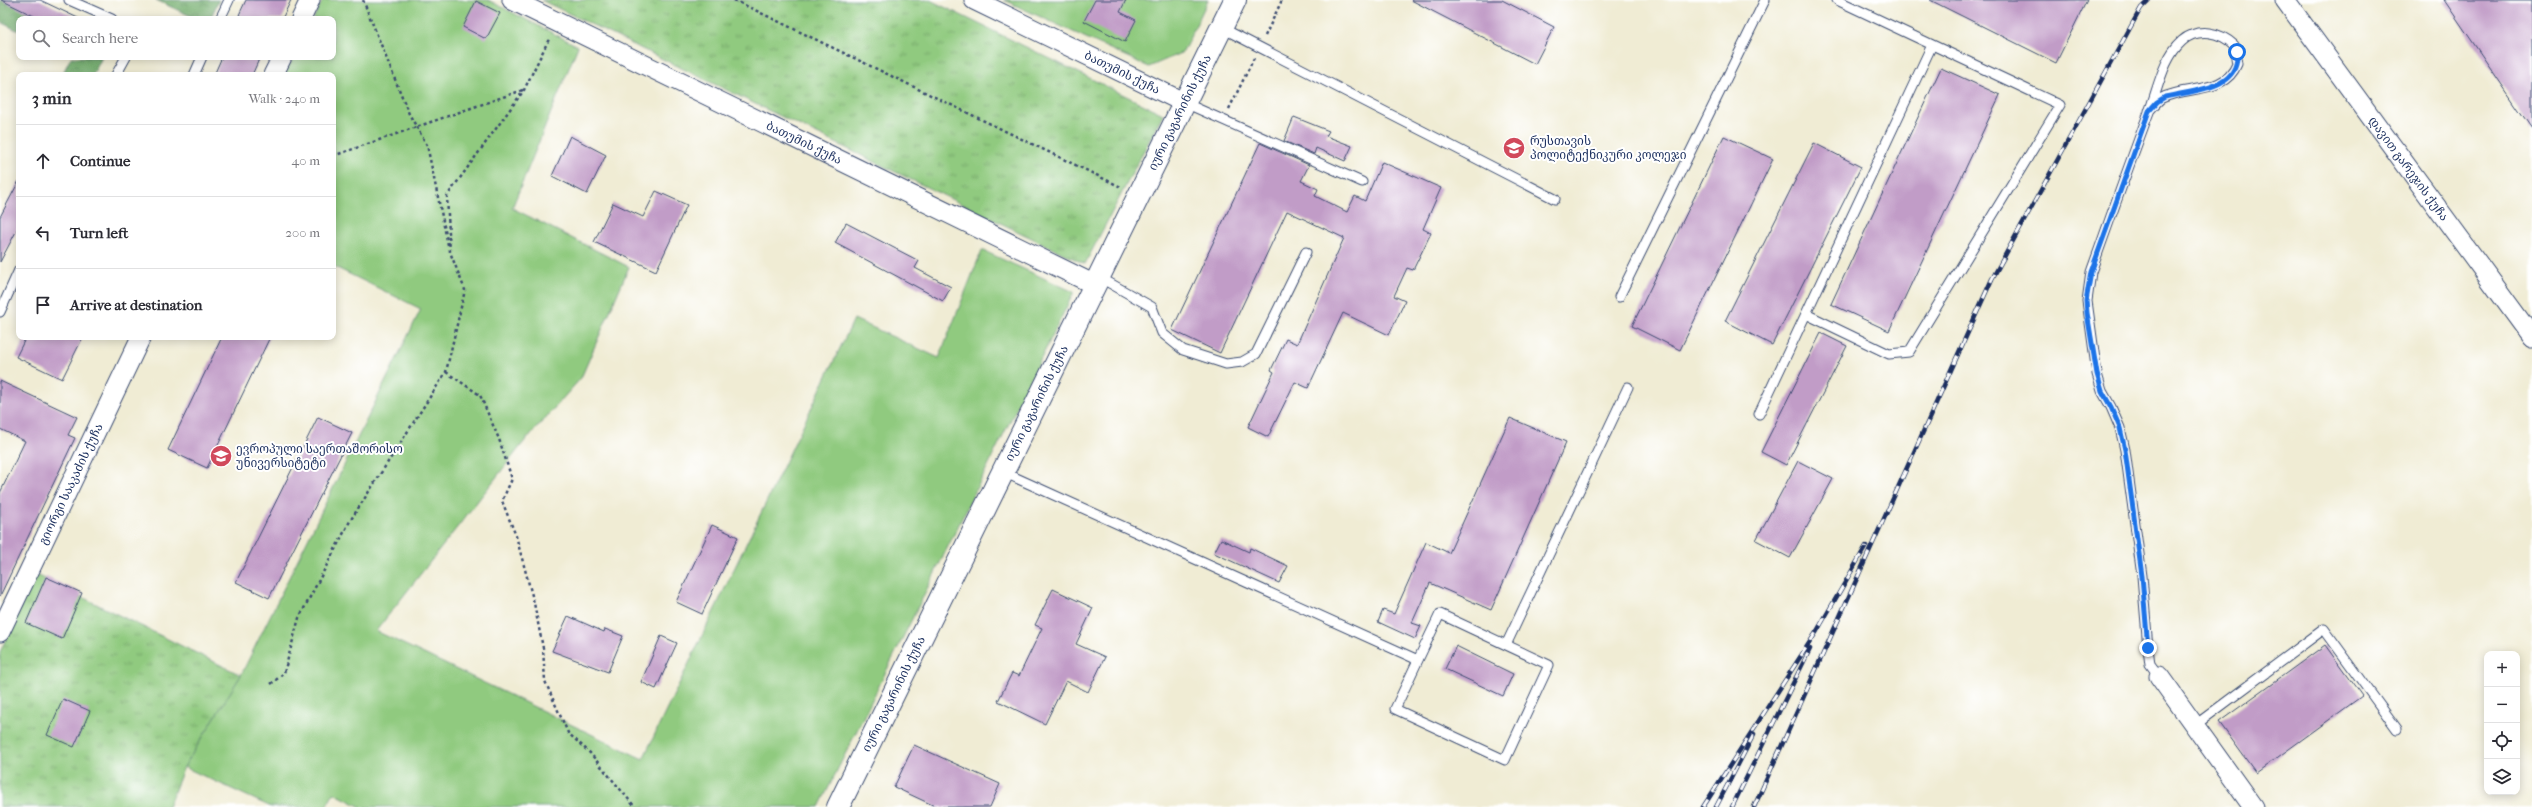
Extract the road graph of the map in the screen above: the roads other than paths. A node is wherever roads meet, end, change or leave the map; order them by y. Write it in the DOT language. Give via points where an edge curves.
graph roads {
  1 [pos="69,0"];
  2 [pos="229,0"];
  3 [pos="310,0"];
  4 [pos="512,0"];
  5 [pos="974,0"];
  6 [pos="1235,0"];
  7 [pos="1765,0"];
  8 [pos="1837,0"];
  9 [pos="2285,0"];
  10 [pos="105,16"];
  11 [pos="221,16"];
  12 [pos="302,16"];
  13 [pos="1222,28"];
  14 [pos="1932,45"];
  15 [pos="124,60"];
  16 [pos="201,60"];
  17 [pos="118,72"];
  18 [pos="195,72"];
  19 [pos="1185,103"];
  20 [pos="2149,111"];
  21 [pos="1362,182"];
  22 [pos="1555,199"];
  23 [pos="1306,252"];
  24 [pos="16,277"];
  25 [pos="1097,281"];
  26 [pos="1619,297"];
  27 [pos="0,312"];
  28 [pos="1806,314"];
  29 [pos="2532,337"];
  30 [pos="140,340"];
  31 [pos="1628,387"];
  32 [pos="1759,414"];
  33 [pos="1003,472"];
  34 [pos="3,620"];
  35 [pos="1506,645"];
  36 [pos="1418,660"];
  37 [pos="2159,676"];
  38 [pos="2194,726"];
  39 [pos="2397,729"];
  40 [pos="838,807"];
  41 [pos="2253,807"];
  1 -- 10 [label="lane"];
  2 -- 11 [label="lane"];
  3 -- 12 [label="street"];
  4 -- 25 [label="street, ბათუმის ქუჩა"];
  5 -- 19 [label="street, ბათუმის ქუჩა"];
  6 -- 13 [label="street, იური გაგარინის ქუჩა"];
  7 -- 26 [label="lane"];
  8 -- 14 [label="lane"];
  9 -- 29 [label="street, დავით გარეჯის ქუჩა"];
  13 -- 19 [label="street, იური გაგარინის ქუჩა"];
  13 -- 22 [label="lane"];
  14 -- 28 [label="lane"];
  14 -- 28 [label="lane" via="2060,104 1909,352 1889,354"];
  15 -- 17 [label="lane"];
  16 -- 18 [label="lane"];
  19 -- 21 [label="lane"];
  19 -- 25 [label="street, იური გაგარინის ქუჩა"];
  20 -- 20 [label="lane" via="2169,59 2182,41 2199,32 2210,32 2227,39 2234,46 2238,64 2229,78 2216,85 2165,97"];
  20 -- 37 [label="lane" via="2091,272 2086,301 2097,374 2102,391 2120,428 2125,450 2142,576 2150,664"];
  23 -- 25 [label="lane" via="1256,354 1242,362 1226,364 1183,350 1162,332 1152,307"];
  24 -- 27 [label="lane"];
  25 -- 33 [label="street, იური გაგარინის ქუჩა"];
  28 -- 32 [label="lane"];
  30 -- 34 [label="street, გიორგი სააკაძის ქუჩა"];
  31 -- 35 [label="lane"];
  33 -- 36 [label="lane"];
  33 -- 40 [label="street, იური გაგარინის ქუჩა"];
  35 -- 36 [label="lane" via="1440,614"];
  35 -- 36 [label="lane" via="1549,665 1505,760 1395,709"];
  37 -- 38 [label="street"];
  38 -- 39 [label="lane" via="2324,629"];
  38 -- 41 [label="street"];
}
